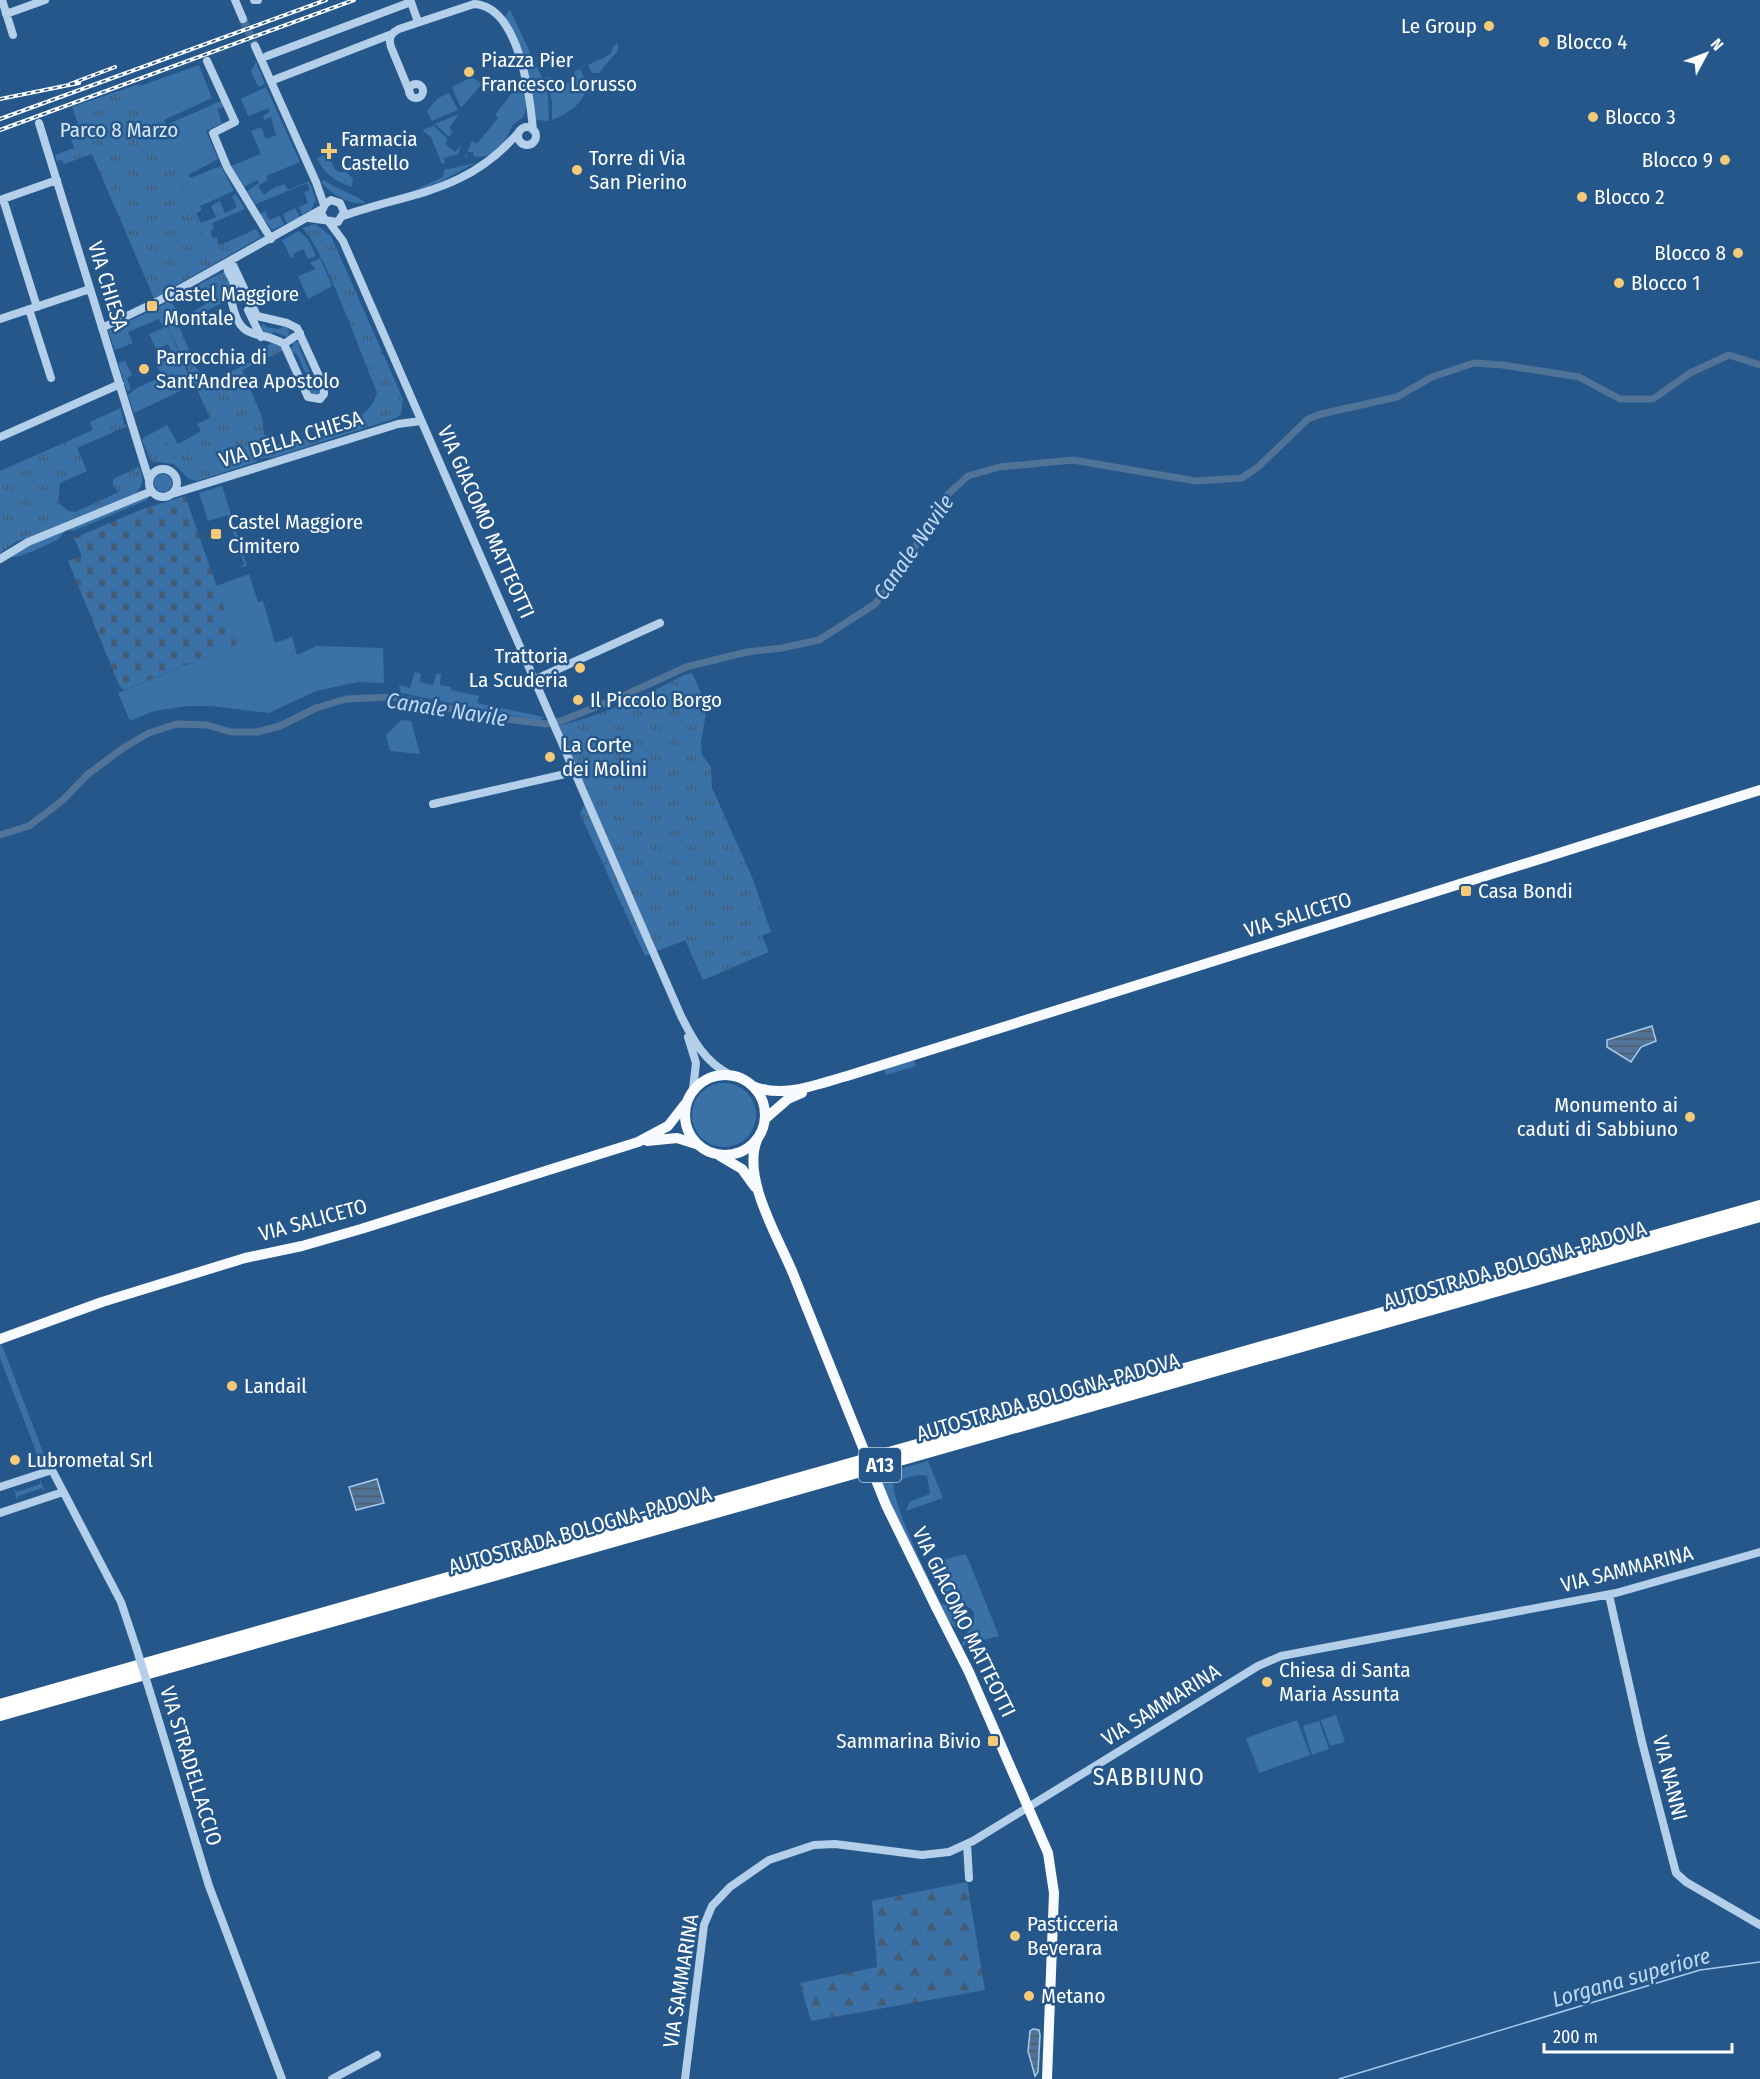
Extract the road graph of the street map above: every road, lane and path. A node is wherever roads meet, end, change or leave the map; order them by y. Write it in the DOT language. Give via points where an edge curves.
graph roads {
  1 [pos="2,0"];
  2 [pos="45,0"];
  3 [pos="235,0"];
  4 [pos="6,14"];
  5 [pos="243,19"];
  6 [pos="418,22"];
  7 [pos="392,34"];
  8 [pos="13,35"];
  9 [pos="255,46"];
  10 [pos="267,56"];
  11 [pos="207,61"];
  12 [pos="398,63"];
  13 [pos="276,79"];
  14 [pos="530,103"];
  15 [pos="39,123"];
  16 [pos="533,130"];
  17 [pos="519,131"];
  18 [pos="526,145"];
  19 [pos="495,158"];
  20 [pos="57,180"];
  21 [pos="316,182"];
  22 [pos="1,199"];
  23 [pos="337,201"];
  24 [pos="323,207"];
  25 [pos="364,208"];
  26 [pos="309,218"];
  27 [pos="342,218"];
  28 [pos="327,221"];
  29 [pos="271,239"];
  30 [pos="343,241"];
  31 [pos="228,263"];
  32 [pos="90,289"];
  33 [pos="33,308"];
  34 [pos="0,319"];
  35 [pos="265,319"];
  36 [pos="102,328"];
  37 [pos="300,333"];
  38 [pos="260,334"];
  39 [pos="284,344"];
  40 [pos="51,378"];
  41 [pos="120,384"];
  42 [pos="416,410"];
  43 [pos="421,420"];
  44 [pos="398,424"];
  45 [pos="0,437"];
  46 [pos="143,459"];
  47 [pos="156,470"];
  48 [pos="176,480"];
  49 [pos="150,486"];
  50 [pos="194,488"];
  51 [pos="169,495"];
  52 [pos="0,559"];
  53 [pos="660,623"];
  54 [pos="534,680"];
  55 [pos="574,772"];
  56 [pos="1760,790"];
  57 [pos="433,804"];
  58 [pos="681,1016"];
  59 [pos="729,1074"];
  60 [pos="847,1076"];
  61 [pos="753,1086"];
  62 [pos="693,1089"];
  63 [pos="686,1103"];
  64 [pos="765,1119"];
  65 [pos="759,1137"];
  66 [pos="638,1142"];
  67 [pos="696,1144"];
  68 [pos="717,1155"];
  69 [pos="761,1197"];
  70 [pos="1760,1206"];
  71 [pos="1760,1216"];
  72 [pos="0,1339"];
  73 [pos="0,1487"];
  74 [pos="63,1492"];
  75 [pos="0,1513"];
  76 [pos="1760,1552"];
  77 [pos="1609,1595"];
  78 [pos="0,1705"];
  79 [pos="0,1715"];
  80 [pos="1029,1806"];
  81 [pos="967,1844"];
  82 [pos="969,1878"];
  83 [pos="1760,1925"];
  84 [pos="377,2055"];
  85 [pos="282,2079"];
  86 [pos="332,2079"];
  87 [pos="685,2079"];
  88 [pos="1047,2079"];
  1 -- 4 [label="street"];
  2 -- 4 [label="street"];
  3 -- 5 [label="street"];
  4 -- 8 [label="street"];
  6 -- 7 [label="street"];
  6 -- 10 [label="street" via="411,2"];
  6 -- 14 [label="street" via="474,4 491,8 525,69"];
  7 -- 12 [label="street" via="389,40"];
  7 -- 13 [label="street"];
  9 -- 21 [label="street"];
  11 -- 29 [label="street" via="235,122 213,133 227,167"];
  12 -- 12 [label="street" via="410,93 419,97 423,91 420,86"];
  14 -- 16 [label="street"];
  14 -- 17 [label="street"];
  15 -- 20 [label="street, VIA CHIESA"];
  16 -- 17 [label="street" via="525,127"];
  16 -- 18 [label="street" via="535,138"];
  17 -- 18 [label="street" via="519,141"];
  17 -- 19 [label="street"];
  18 -- 19 [label="street"];
  19 -- 25 [label="street" via="437,189"];
  20 -- 22 [label="street"];
  20 -- 32 [label="street, VIA CHIESA"];
  21 -- 23 [label="street"];
  21 -- 24 [label="street"];
  22 -- 33 [label="street"];
  23 -- 24 [label="street"];
  23 -- 25 [label="street"];
  23 -- 27 [label="street, VIA GIACOMO MATTEOTTI" via="344,208"];
  24 -- 26 [label="street"];
  24 -- 28 [label="street"];
  25 -- 27 [label="street"];
  26 -- 28 [label="street"];
  26 -- 29 [label="street"];
  27 -- 28 [label="street"];
  27 -- 30 [label="street, VIA GIACOMO MATTEOTTI"];
  28 -- 30 [label="street, VIA GIACOMO MATTEOTTI"];
  29 -- 31 [label="street"];
  30 -- 42 [label="street, VIA GIACOMO MATTEOTTI"];
  31 -- 35 [label="street" via="233,265 255,314"];
  31 -- 36 [label="street"];
  31 -- 38 [label="street" via="227,271"];
  32 -- 33 [label="street"];
  32 -- 36 [label="street, VIA CHIESA"];
  33 -- 34 [label="street"];
  33 -- 40 [label="street"];
  35 -- 37 [label="street" via="291,324"];
  35 -- 38 [label="street" via="259,323"];
  36 -- 41 [label="street, VIA CHIESA"];
  37 -- 39 [label="street"];
  37 -- 39 [label="street" via="324,387 320,399 308,397"];
  38 -- 39 [label="street"];
  41 -- 45 [label="street"];
  41 -- 46 [label="street, VIA CHIESA"];
  42 -- 43 [label="street, VIA GIACOMO MATTEOTTI"];
  42 -- 44 [label="street, VIA DELLA CHIESA"];
  43 -- 44 [label="street, VIA DELLA CHIESA"];
  43 -- 54 [label="street, VIA GIACOMO MATTEOTTI"];
  44 -- 50 [label="street, VIA DELLA CHIESA"];
  46 -- 47 [label="street"];
  46 -- 49 [label="street, VIA CHIESA"];
  47 -- 48 [label="street" via="168,470"];
  47 -- 49 [label="street"];
  48 -- 50 [label="street"];
  48 -- 51 [label="street"];
  49 -- 51 [label="street" via="159,496"];
  49 -- 52 [label="street" via="28,542"];
  50 -- 51 [label="street, VIA DELLA CHIESA"];
  53 -- 54 [label="street"];
  54 -- 55 [label="street, VIA GIACOMO MATTEOTTI"];
  55 -- 57 [label="street"];
  55 -- 58 [label="street, VIA GIACOMO MATTEOTTI"];
  56 -- 60 [label="main road, VIA SALICETO"];
  58 -- 59 [label="street, VIA GIACOMO MATTEOTTI" via="704,1055"];
  58 -- 62 [label="street, VIA GIACOMO MATTEOTTI" via="696,1063"];
  59 -- 61 [label="main road, VIA SALICETO"];
  59 -- 62 [label="main road" via="713,1076"];
  60 -- 61 [label="main road, VIA SALICETO" via="781,1092"];
  60 -- 64 [label="main road, VIA SALICETO" via="788,1099"];
  61 -- 64 [label="main road" via="764,1107"];
  62 -- 63 [label="main road, VIA SALICETO"];
  63 -- 66 [label="main road, VIA SALICETO" via="668,1126"];
  63 -- 67 [label="main road" via="685,1125"];
  64 -- 65 [label="main road"];
  65 -- 68 [label="main road" via="741,1152"];
  65 -- 69 [label="main road, VIA GIACOMO MATTEOTTI" via="753,1152 753,1170"];
  66 -- 67 [label="main road, VIA SALICETO" via="677,1138"];
  66 -- 72 [label="main road, VIA SALICETO" via="361,1229 245,1258 102,1302"];
  67 -- 68 [label="main road, VIA SALICETO"];
  68 -- 69 [label="main road, VIA GIACOMO MATTEOTTI" via="742,1169"];
  69 -- 80 [label="main road, VIA GIACOMO MATTEOTTI, bridge" via="886,1505 969,1672"];
  70 -- 78 [label="highway, AUTOSTRADA BOLOGNA-PADOVA / A13"];
  71 -- 79 [label="highway, AUTOSTRADA BOLOGNA-PADOVA / A13"];
  73 -- 74 [label="street, VIA STRADELLACCIO" via="52,1470"];
  74 -- 75 [label="street"];
  74 -- 85 [label="street, VIA STRADELLACCIO, bridge" via="120,1602 209,1886"];
  76 -- 77 [label="street, VIA SAMMARINA"];
  77 -- 80 [label="street, VIA SAMMARINA" via="1281,1656 1258,1666"];
  77 -- 83 [label="street, VIA NANNI" via="1676,1873"];
  80 -- 81 [label="street, VIA SAMMARINA"];
  80 -- 88 [label="main road, VIA GIACOMO MATTEOTTI" via="1048,1853 1054,1893"];
  81 -- 82 [label="street"];
  81 -- 87 [label="street, VIA SAMMARINA" via="939,1854 922,1855 836,1844 814,1845 769,1860 730,1887 712,1906 704,1925"];
  84 -- 86 [label="street"];
}
